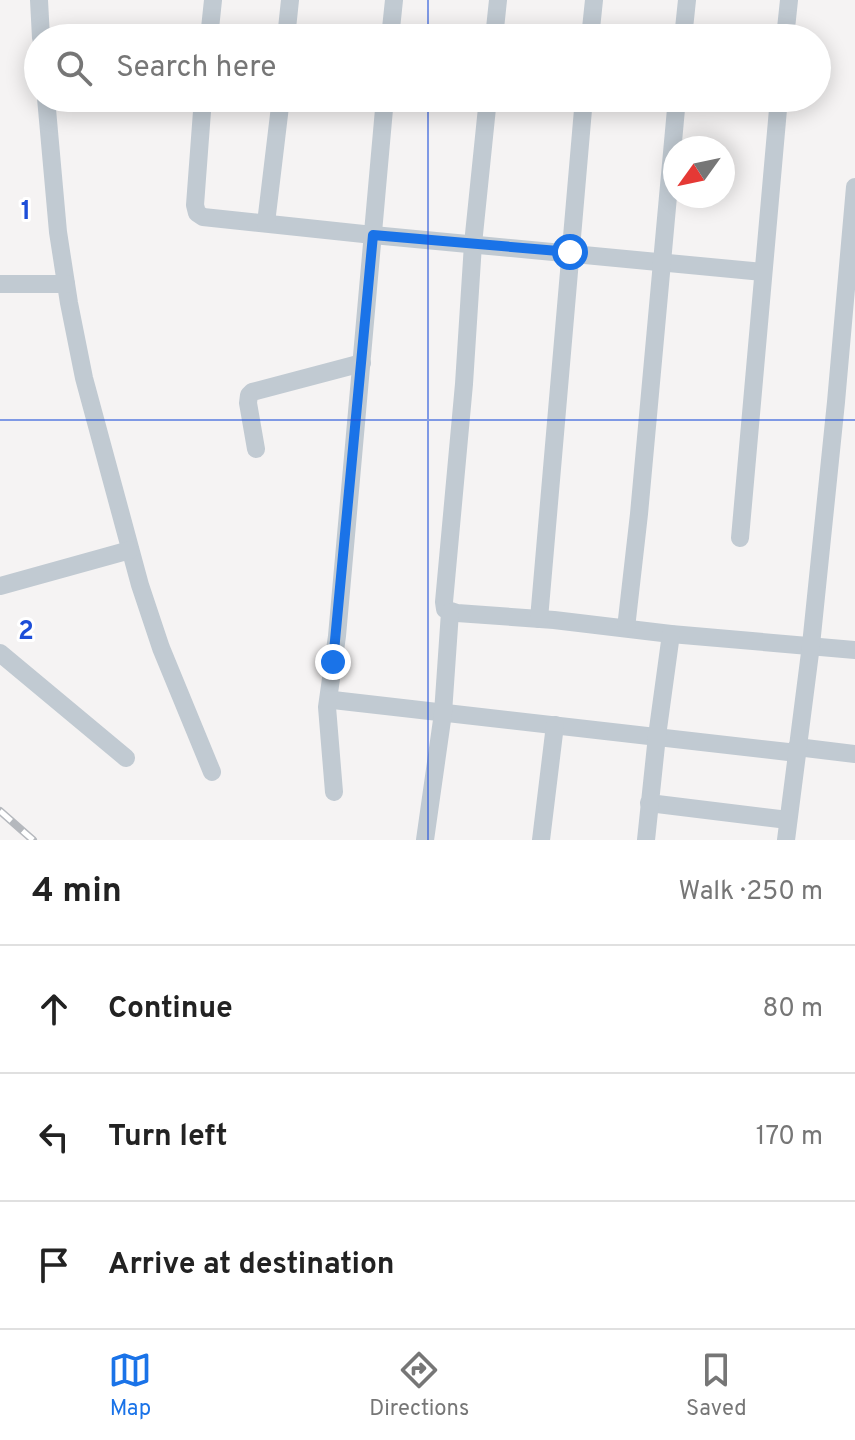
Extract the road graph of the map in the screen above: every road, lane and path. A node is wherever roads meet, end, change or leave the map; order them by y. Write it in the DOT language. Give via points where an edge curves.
graph roads {
  1 [pos="39,0"];
  2 [pos="213,0"];
  3 [pos="290,0"];
  4 [pos="394,0"];
  5 [pos="498,0"];
  6 [pos="594,0"];
  7 [pos="687,0"];
  8 [pos="789,0"];
  9 [pos="40,24"];
  10 [pos="210,24"];
  11 [pos="287,24"];
  12 [pos="391,24"];
  13 [pos="495,24"];
  14 [pos="591,24"];
  15 [pos="684,24"];
  16 [pos="786,24"];
  17 [pos="47,112"];
  18 [pos="202,112"];
  19 [pos="279,112"];
  20 [pos="384,112"];
  21 [pos="487,112"];
  22 [pos="583,112"];
  23 [pos="676,112"];
  24 [pos="778,112"];
  25 [pos="855,187"];
  26 [pos="266,223"];
  27 [pos="373,235"];
  28 [pos="473,244"];
  29 [pos="570,252"];
  30 [pos="662,261"];
  31 [pos="763,272"];
  32 [pos="851,281"];
  33 [pos="0,284"];
  34 [pos="66,284"];
  35 [pos="362,363"];
  36 [pos="256,449"];
  37 [pos="740,538"];
  38 [pos="130,550"];
  39 [pos="0,586"];
  40 [pos="450,612"];
  41 [pos="539,619"];
  42 [pos="626,628"];
  43 [pos="671,634"];
  44 [pos="811,645"];
  45 [pos="855,650"];
  46 [pos="0,653"];
  47 [pos="329,698"];
  48 [pos="443,713"];
  49 [pos="555,725"];
  50 [pos="657,736"];
  51 [pos="797,750"];
  52 [pos="855,754"];
  53 [pos="126,758"];
  54 [pos="212,772"];
  55 [pos="334,792"];
  56 [pos="649,803"];
  57 [pos="788,820"];
  58 [pos="425,840"];
  59 [pos="541,840"];
  60 [pos="646,840"];
  61 [pos="786,840"];
  1 -- 9 [label="street"];
  2 -- 10 [label="street"];
  3 -- 11 [label="street"];
  4 -- 12 [label="street"];
  5 -- 13 [label="street"];
  6 -- 14 [label="street"];
  7 -- 15 [label="street"];
  8 -- 16 [label="street"];
  17 -- 34 [label="street"];
  18 -- 26 [label="street" via="197,213"];
  19 -- 26 [label="street"];
  20 -- 27 [label="street"];
  21 -- 28 [label="street"];
  22 -- 29 [label="street"];
  23 -- 30 [label="street"];
  24 -- 31 [label="street"];
  25 -- 32 [label="street"];
  26 -- 27 [label="street"];
  27 -- 28 [label="street"];
  27 -- 35 [label="street"];
  28 -- 29 [label="street"];
  28 -- 40 [label="street" via="444,602"];
  29 -- 30 [label="street"];
  29 -- 41 [label="street"];
  30 -- 31 [label="street"];
  30 -- 42 [label="street"];
  31 -- 37 [label="street"];
  32 -- 44 [label="street"];
  33 -- 34 [label="street"];
  34 -- 38 [label="street" via="84,378"];
  35 -- 36 [label="street" via="252,392 248,403"];
  35 -- 47 [label="street"];
  38 -- 39 [label="street"];
  38 -- 54 [label="street" via="161,648"];
  40 -- 41 [label="street"];
  40 -- 48 [label="street"];
  41 -- 42 [label="street"];
  42 -- 43 [label="street"];
  43 -- 44 [label="street"];
  43 -- 50 [label="street"];
  44 -- 45 [label="street"];
  44 -- 51 [label="street"];
  46 -- 53 [label="street"];
  47 -- 48 [label="street"];
  47 -- 55 [label="street"];
  48 -- 49 [label="street"];
  48 -- 58 [label="street"];
  49 -- 50 [label="street"];
  49 -- 59 [label="street"];
  50 -- 51 [label="street"];
  50 -- 56 [label="street"];
  51 -- 52 [label="street"];
  51 -- 57 [label="street"];
  56 -- 57 [label="street"];
  56 -- 60 [label="street"];
  57 -- 61 [label="street"];
}
